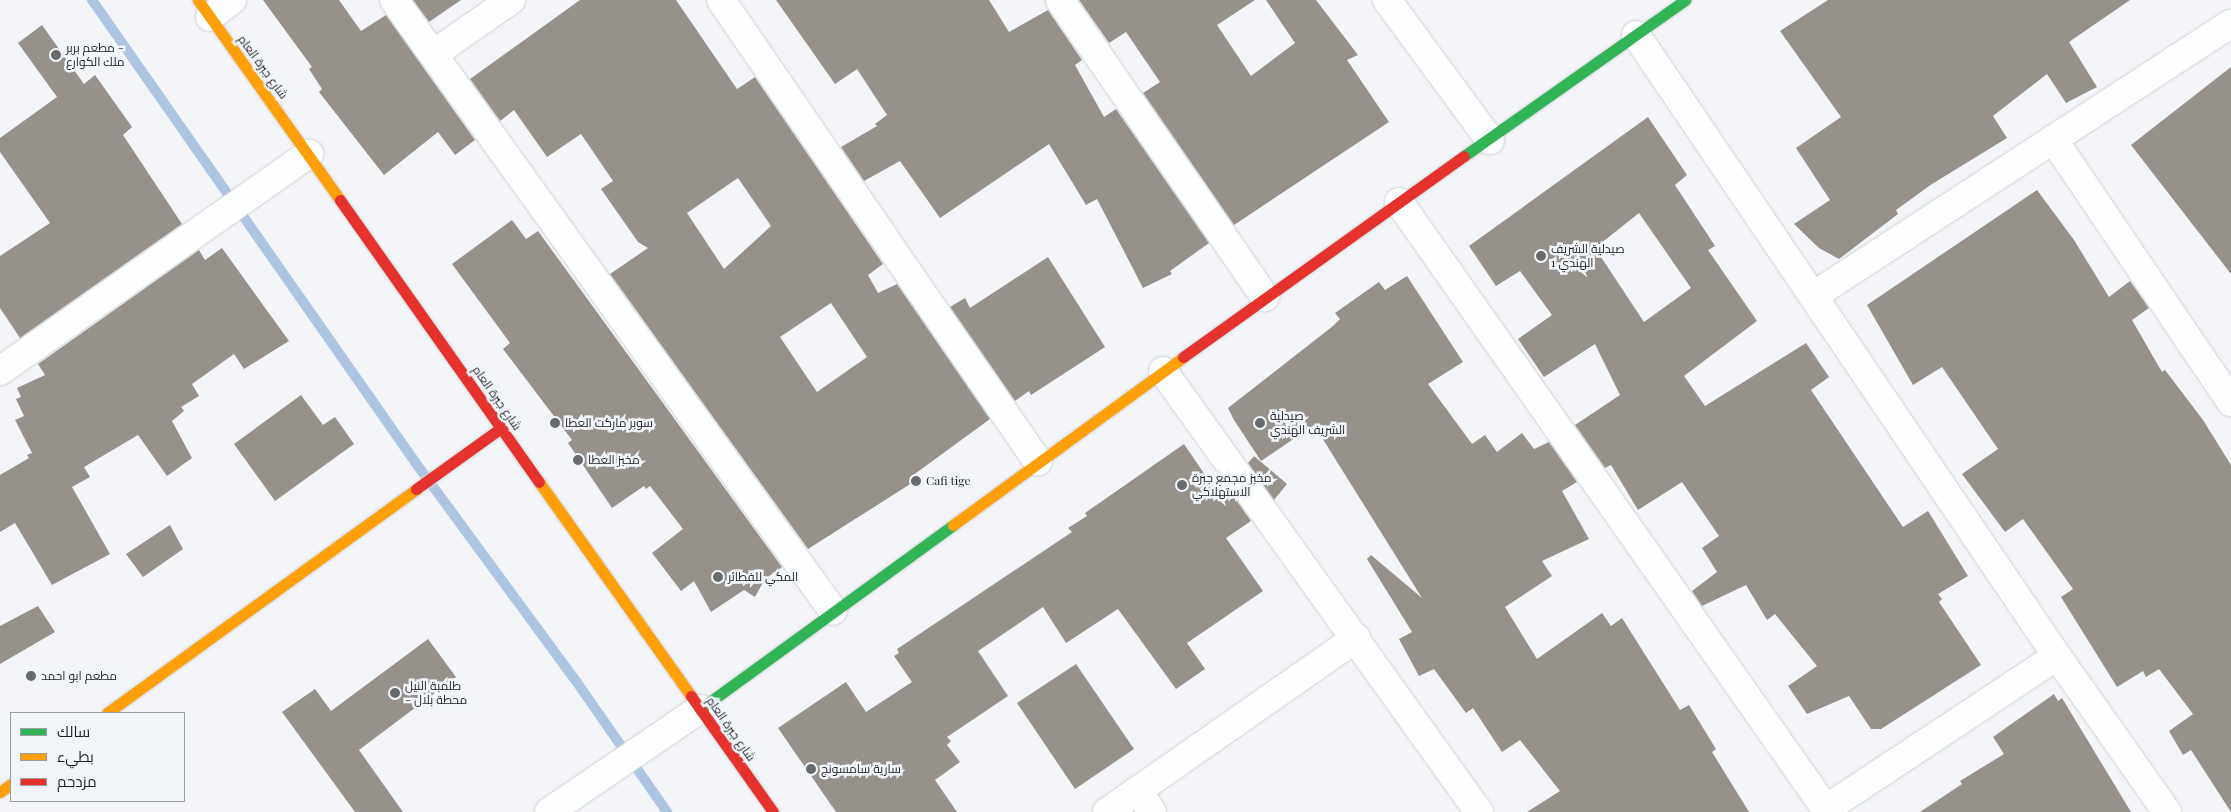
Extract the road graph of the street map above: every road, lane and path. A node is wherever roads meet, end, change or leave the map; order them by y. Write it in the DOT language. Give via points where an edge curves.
graph roads {
  1 [pos="232,0"];
  2 [pos="394,0"];
  3 [pos="511,0"];
  4 [pos="721,0"];
  5 [pos="1060,0"];
  6 [pos="1387,0"];
  7 [pos="1684,0"];
  8 [pos="204,9"];
  9 [pos="2231,23"];
  10 [pos="1636,35"];
  11 [pos="435,53"];
  12 [pos="2053,139"];
  13 [pos="1490,140"];
  14 [pos="308,154"];
  15 [pos="1399,202"];
  16 [pos="1813,296"];
  17 [pos="1264,298"];
  18 [pos="0,372"];
  19 [pos="1163,372"];
  20 [pos="2231,402"];
  21 [pos="501,428"];
  22 [pos="1038,462"];
  23 [pos="833,611"];
  24 [pos="1356,638"];
  25 [pos="2057,656"];
  26 [pos="700,708"];
  27 [pos="108,712"];
  28 [pos="1145,802"];
  29 [pos="1827,810"];
  30 [pos="549,812"];
  31 [pos="773,812"];
  32 [pos="1107,812"];
  33 [pos="1479,812"];
  34 [pos="2167,812"];
  1 -- 8 [label="street"];
  2 -- 11 [label="street"];
  3 -- 11 [label="street"];
  4 -- 22 [label="street"];
  5 -- 17 [label="street"];
  6 -- 13 [label="street"];
  7 -- 10 [label="street"];
  8 -- 14 [label="street, شارع جبرة العام"];
  9 -- 12 [label="street"];
  10 -- 13 [label="street"];
  10 -- 16 [label="street"];
  11 -- 23 [label="street"];
  12 -- 16 [label="street"];
  12 -- 20 [label="street"];
  13 -- 15 [label="street"];
  14 -- 18 [label="street"];
  14 -- 21 [label="street, شارع جبرة العام"];
  15 -- 17 [label="street"];
  15 -- 29 [label="street"];
  16 -- 25 [label="street"];
  17 -- 19 [label="street"];
  19 -- 22 [label="street"];
  19 -- 24 [label="street"];
  21 -- 26 [label="street, شارع جبرة العام"];
  21 -- 27 [label="street"];
  22 -- 23 [label="street"];
  23 -- 26 [label="street"];
  24 -- 28 [label="street"];
  24 -- 33 [label="street"];
  25 -- 29 [label="street"];
  25 -- 34 [label="street"];
  26 -- 30 [label="street"];
  26 -- 31 [label="street, شارع جبرة العام"];
  28 -- 32 [label="street"];
}
